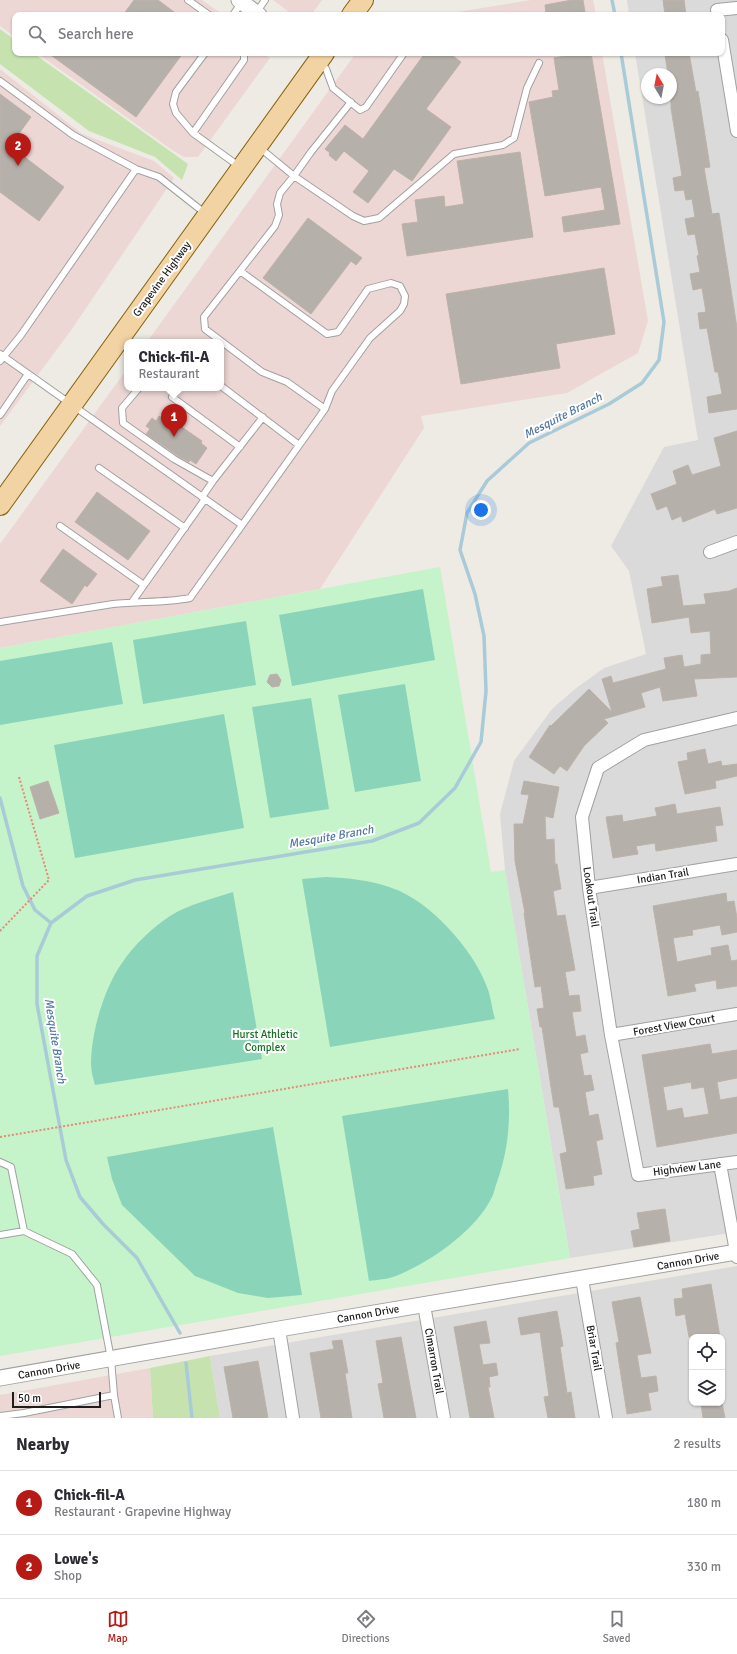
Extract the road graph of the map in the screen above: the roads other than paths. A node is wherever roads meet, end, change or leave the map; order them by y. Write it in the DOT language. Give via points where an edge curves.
graph roads {
  1 [pos="188,0"];
  2 [pos="264,0"];
  3 [pos="240,1"];
  4 [pos="717,8"];
  5 [pos="737,8"];
  6 [pos="205,12"];
  7 [pos="234,12"];
  8 [pos="254,12"];
  9 [pos="258,12"];
  10 [pos="203,56"];
  11 [pos="244,56"];
  12 [pos="316,56"];
  13 [pos="318,56"];
  14 [pos="402,56"];
  15 [pos="725,56"];
  16 [pos="539,63"];
  17 [pos="0,81"];
  18 [pos="350,102"];
  19 [pos="737,131"];
  20 [pos="193,133"];
  21 [pos="257,146"];
  22 [pos="241,168"];
  23 [pos="136,169"];
  24 [pos="294,176"];
  25 [pos="207,215"];
  26 [pos="240,271"];
  27 [pos="218,339"];
  28 [pos="224,343"];
  29 [pos="1,357"];
  30 [pos="28,374"];
  31 [pos="224,388"];
  32 [pos="136,391"];
  33 [pos="176,391"];
  34 [pos="71,406"];
  35 [pos="325,408"];
  36 [pos="0,415"];
  37 [pos="263,417"];
  38 [pos="299,445"];
  39 [pos="240,447"];
  40 [pos="99,468"];
  41 [pos="213,481"];
  42 [pos="204,498"];
  43 [pos="0,505"];
  44 [pos="242,525"];
  45 [pos="60,526"];
  46 [pos="185,528"];
  47 [pos="737,542"];
  48 [pos="710,552"];
  49 [pos="144,585"];
  50 [pos="132,602"];
  51 [pos="0,622"];
  52 [pos="737,718"];
  53 [pos="737,864"];
  54 [pos="589,888"];
  55 [pos="737,1014"];
  56 [pos="611,1036"];
  57 [pos="0,1162"];
  58 [pos="737,1162"];
  59 [pos="720,1164"];
  60 [pos="638,1175"];
  61 [pos="24,1231"];
  62 [pos="0,1235"];
  63 [pos="737,1254"];
  64 [pos="582,1279"];
  65 [pos="424,1305"];
  66 [pos="279,1329"];
  67 [pos="111,1359"];
  68 [pos="0,1378"];
  69 [pos="114,1395"];
  70 [pos="0,1416"];
  71 [pos="21,1416"];
  72 [pos="118,1418"];
  73 [pos="293,1418"];
  74 [pos="444,1418"];
  75 [pos="606,1418"];
  1 -- 6 [label="lane"];
  2 -- 9 [label="lane"];
  3 -- 7 [label="lane"];
  3 -- 8 [label="street"];
  4 -- 5 [label="street"];
  10 -- 20 [label="lane" via="176,92 173,104 176,113"];
  11 -- 20 [label="lane" via="244,60"];
  12 -- 21 [label="main road, Grapevine Highway"];
  13 -- 18 [label="lane" via="326,69 332,88"];
  14 -- 18 [label="lane" via="366,107 360,110"];
  15 -- 19 [label="street"];
  16 -- 24 [label="lane" via="527,88 514,138 503,145 454,154 379,218 364,220 353,216"];
  17 -- 23 [label="lane" via="73,135"];
  18 -- 24 [label="lane"];
  20 -- 22 [label="lane"];
  21 -- 22 [label="main road, Grapevine Highway"];
  21 -- 24 [label="lane"];
  22 -- 25 [label="main road, Grapevine Highway"];
  23 -- 25 [label="lane" via="159,177"];
  23 -- 29 [label="lane" via="21,335"];
  24 -- 26 [label="lane" via="280,193 277,204 279,215 275,226"];
  25 -- 34 [label="main road, Grapevine Highway"];
  26 -- 27 [label="lane" via="204,317 205,329"];
  26 -- 35 [label="lane" via="327,334 338,332 368,289 391,284 400,286 405,296 400,311 370,338 332,391"];
  28 -- 35 [label="lane" via="262,372 287,382"];
  29 -- 30 [label="lane"];
  30 -- 34 [label="lane"];
  30 -- 36 [label="lane"];
  31 -- 37 [label="lane"];
  32 -- 41 [label="lane" via="122,408 123,424 174,459"];
  33 -- 39 [label="lane" via="172,397"];
  34 -- 42 [label="lane"];
  34 -- 43 [label="main road, Grapevine Highway"];
  35 -- 38 [label="lane"];
  37 -- 38 [label="lane"];
  37 -- 39 [label="lane"];
  38 -- 44 [label="lane"];
  39 -- 41 [label="lane"];
  40 -- 46 [label="lane"];
  41 -- 42 [label="lane"];
  42 -- 44 [label="lane"];
  42 -- 46 [label="lane"];
  44 -- 50 [label="lane" via="190,598"];
  45 -- 49 [label="lane"];
  46 -- 49 [label="lane"];
  47 -- 48 [label="street"];
  49 -- 50 [label="lane"];
  50 -- 51 [label="lane"];
  52 -- 54 [label="street, Lookout Trail" via="644,740 598,768 582,817"];
  53 -- 54 [label="street, Indian Trail"];
  54 -- 56 [label="street, Lookout Trail"];
  55 -- 56 [label="street, Forest View Court"];
  56 -- 60 [label="street, Lookout Trail"];
  57 -- 61 [label="lane" via="11,1166"];
  58 -- 59 [label="street, Highview Lane"];
  59 -- 60 [label="street, Highview Lane"];
  59 -- 63 [label="street"];
  61 -- 62 [label="lane"];
  61 -- 67 [label="lane" via="72,1254 97,1285"];
  63 -- 64 [label="street, Cannon Drive"];
  64 -- 65 [label="street, Cannon Drive"];
  64 -- 75 [label="street, Briar Trail"];
  65 -- 66 [label="street, Cannon Drive"];
  65 -- 74 [label="street, Cimarron Trail"];
  66 -- 67 [label="street, Cannon Drive"];
  66 -- 73 [label="street"];
  67 -- 68 [label="street, Cannon Drive"];
  67 -- 69 [label="lane"];
  69 -- 71 [label="lane"];
  69 -- 72 [label="lane"];
  70 -- 71 [label="lane"];
}
